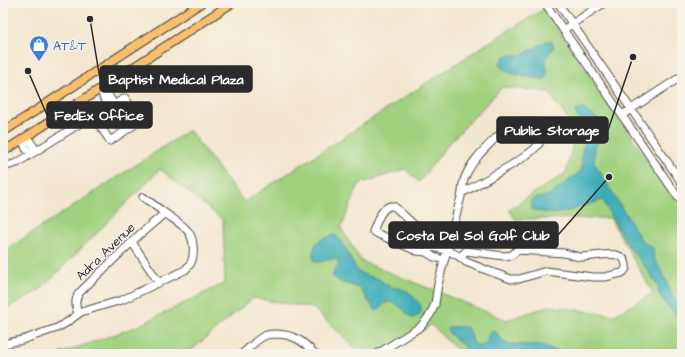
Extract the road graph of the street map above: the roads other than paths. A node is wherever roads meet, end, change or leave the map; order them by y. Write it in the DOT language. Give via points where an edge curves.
graph roads {
  1 [pos="201,3"];
  2 [pos="232,3"];
  3 [pos="545,3"];
  4 [pos="558,3"];
  5 [pos="604,3"];
  6 [pos="572,24"];
  7 [pos="563,30"];
  8 [pos="682,76"];
  9 [pos="101,89"];
  10 [pos="112,106"];
  11 [pos="632,109"];
  12 [pos="93,115"];
  13 [pos="622,115"];
  14 [pos="502,120"];
  15 [pos="512,121"];
  16 [pos="543,124"];
  17 [pos="558,125"];
  18 [pos="3,132"];
  19 [pos="24,138"];
  20 [pos="3,152"];
  21 [pos="32,153"];
  22 [pos="3,167"];
  23 [pos="682,183"];
  24 [pos="682,187"];
  25 [pos="462,192"];
  26 [pos="674,192"];
  27 [pos="143,196"];
  28 [pos="682,203"];
  29 [pos="165,213"];
  30 [pos="132,242"];
  31 [pos="429,250"];
  32 [pos="447,250"];
  33 [pos="460,258"];
  34 [pos="444,260"];
  35 [pos="159,283"];
  36 [pos="78,314"];
  37 [pos="3,344"];
  38 [pos="242,354"];
  39 [pos="315,354"];
  40 [pos="378,354"];
  1 -- 18 [label="main road"];
  2 -- 9 [label="main road"];
  3 -- 7 [label="street"];
  4 -- 6 [label="street"];
  5 -- 6 [label="street"];
  6 -- 7 [label="street"];
  6 -- 11 [label="street"];
  7 -- 13 [label="street"];
  8 -- 11 [label="street"];
  9 -- 10 [label="street" via="103,97"];
  9 -- 19 [label="main road"];
  10 -- 12 [label="street"];
  10 -- 12 [label="street" via="125,98 140,121 110,141"];
  11 -- 13 [label="street"];
  11 -- 23 [label="street"];
  12 -- 21 [label="street"];
  13 -- 26 [label="street"];
  14 -- 15 [label="street"];
  15 -- 16 [label="street"];
  15 -- 25 [label="street" via="474,161 466,174"];
  16 -- 17 [label="street"];
  16 -- 25 [label="street" via="538,145 531,151 508,168"];
  19 -- 20 [label="main road"];
  19 -- 21 [label="street" via="34,146"];
  21 -- 22 [label="street" via="15,164"];
  24 -- 26 [label="street"];
  25 -- 32 [label="street"];
  26 -- 28 [label="street"];
  27 -- 29 [label="street"];
  29 -- 30 [label="street, Adra Avenue"];
  29 -- 35 [label="street" via="190,234 193,253 188,268"];
  30 -- 35 [label="street"];
  30 -- 36 [label="street, Adra Avenue" via="78,295"];
  31 -- 31 [label="street" via="417,251 373,231 382,211 386,207 396,208 424,234"];
  31 -- 32 [label="street"];
  31 -- 34 [label="street" via="434,257"];
  32 -- 33 [label="street"];
  32 -- 34 [label="street"];
  33 -- 33 [label="street" via="511,279 546,271 598,277 622,273 626,269 623,258 614,255 582,257 564,253 517,250 512,255 504,256 466,251"];
  34 -- 40 [label="street" via="435,304 430,314 420,327"];
  35 -- 36 [label="street" via="122,300 86,309"];
  36 -- 37 [label="street" via="54,330"];
  38 -- 39 [label="street" via="269,334 295,338"];
}
